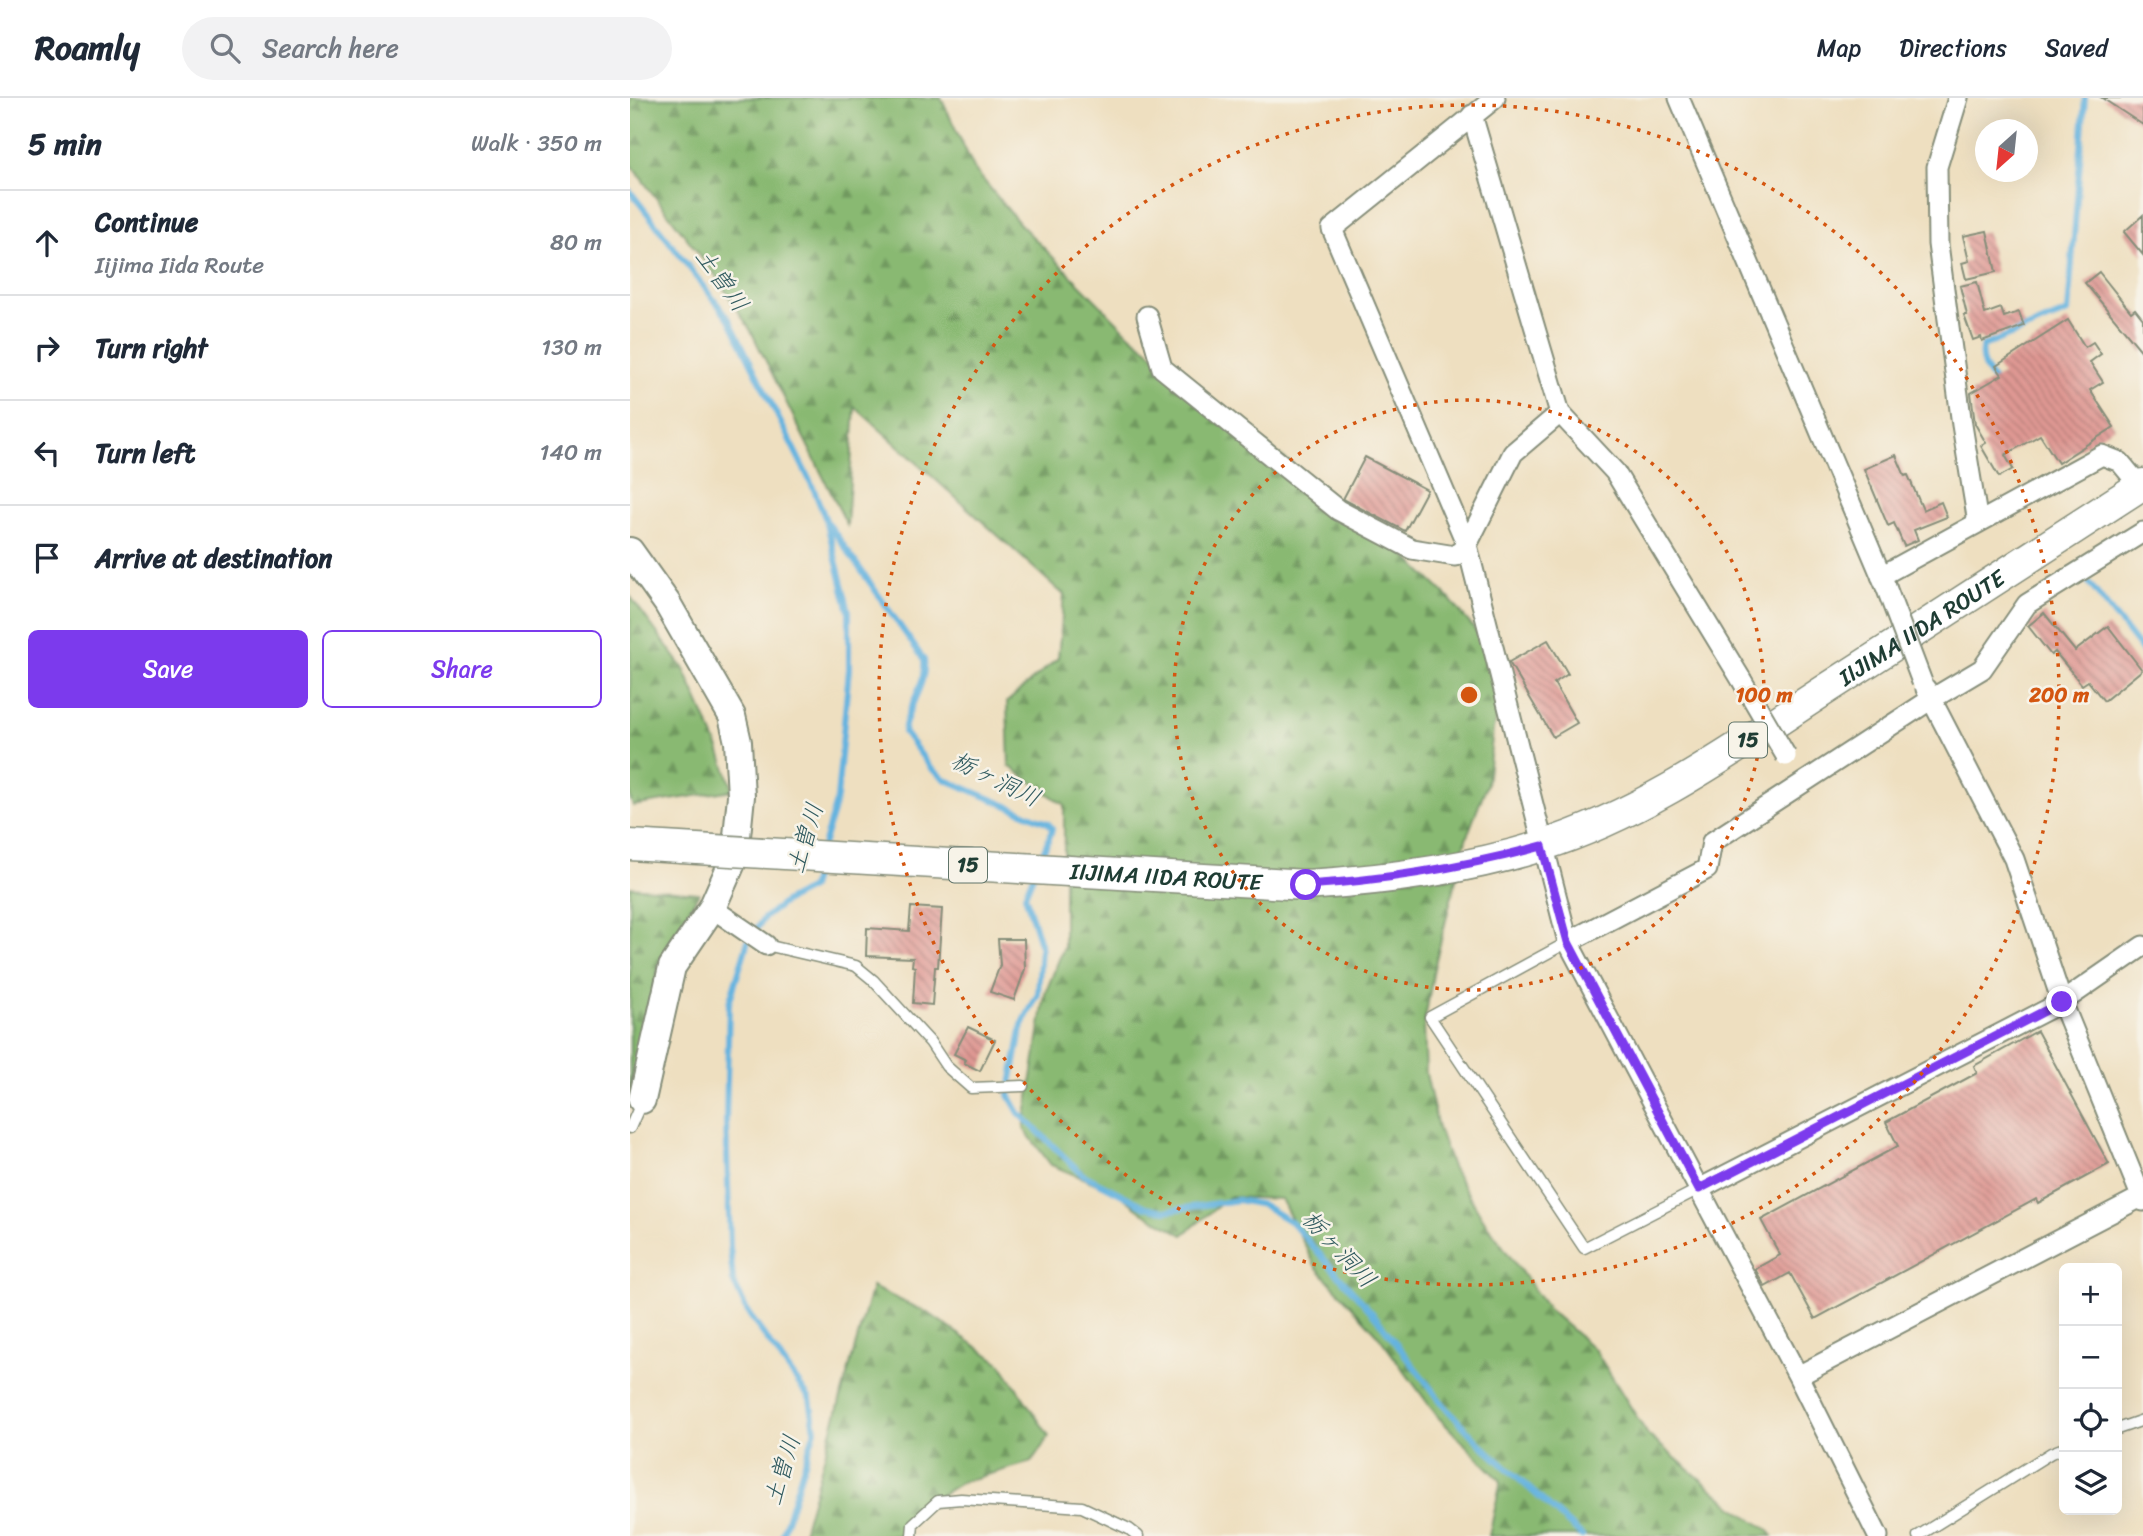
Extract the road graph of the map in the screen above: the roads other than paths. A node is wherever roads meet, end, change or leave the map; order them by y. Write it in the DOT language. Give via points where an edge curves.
graph roads {
  1 [pos="1496,98"];
  2 [pos="1679,98"];
  3 [pos="1958,98"];
  4 [pos="1472,115"];
  5 [pos="1147,316"];
  6 [pos="1560,413"];
  7 [pos="2142,486"];
  8 [pos="1978,523"];
  9 [pos="2143,532"];
  10 [pos="1467,545"];
  11 [pos="630,551"];
  12 [pos="1883,582"];
  13 [pos="1926,691"];
  14 [pos="1801,783"];
  15 [pos="630,845"];
  16 [pos="1542,846"];
  17 [pos="712,908"];
  18 [pos="1568,942"];
  19 [pos="766,945"];
  20 [pos="2143,946"];
  21 [pos="2062,1002"];
  22 [pos="1024,1086"];
  23 [pos="642,1100"];
  24 [pos="630,1128"];
  25 [pos="1699,1189"];
  26 [pos="2142,1198"];
  27 [pos="1798,1376"];
  28 [pos="2143,1420"];
  29 [pos="2122,1427"];
  30 [pos="2059,1450"];
  31 [pos="912,1536"];
  32 [pos="1138,1536"];
  33 [pos="1878,1536"];
  34 [pos="1918,1536"];
  1 -- 4 [label="street"];
  2 -- 12 [label="street"];
  3 -- 8 [label="street" via="1937,167 1938,244"];
  4 -- 6 [label="street"];
  4 -- 10 [label="street" via="1332,229"];
  5 -- 10 [label="street" via="1162,368 1338,510 1412,549 1454,556"];
  6 -- 10 [label="street" via="1513,453"];
  6 -- 14 [label="street, bridge" via="1615,472"];
  7 -- 8 [label="street" via="2120,462 2102,455"];
  7 -- 16 [label="main road, IIJIMA IIDA ROUTE / 15" via="1704,768 1610,819"];
  8 -- 12 [label="street"];
  9 -- 13 [label="street" via="2026,604 1982,669"];
  10 -- 16 [label="street"];
  11 -- 17 [label="street" via="667,603 732,716 738,742 741,796 735,856"];
  12 -- 13 [label="street, bridge"];
  13 -- 14 [label="street"];
  13 -- 21 [label="street" via="2014,859"];
  14 -- 18 [label="street" via="1712,842 1707,869"];
  15 -- 16 [label="main road, IIJIMA IIDA ROUTE / 15, bridge" via="1306,885 1417,874"];
  16 -- 18 [label="street"];
  17 -- 19 [label="street"];
  17 -- 23 [label="street" via="672,967"];
  18 -- 25 [label="street"];
  18 -- 25 [label="lane" via="1430,1017 1584,1248"];
  19 -- 22 [label="lane" via="856,966 971,1088"];
  20 -- 21 [label="street"];
  21 -- 25 [label="street"];
  21 -- 26 [label="street"];
  23 -- 24 [label="lane"];
  25 -- 27 [label="street"];
  26 -- 27 [label="street"];
  27 -- 33 [label="street"];
  28 -- 29 [label="lane"];
  30 -- 34 [label="lane"];
  31 -- 32 [label="lane" via="913,1524 938,1501 961,1499 1082,1507"];
}
